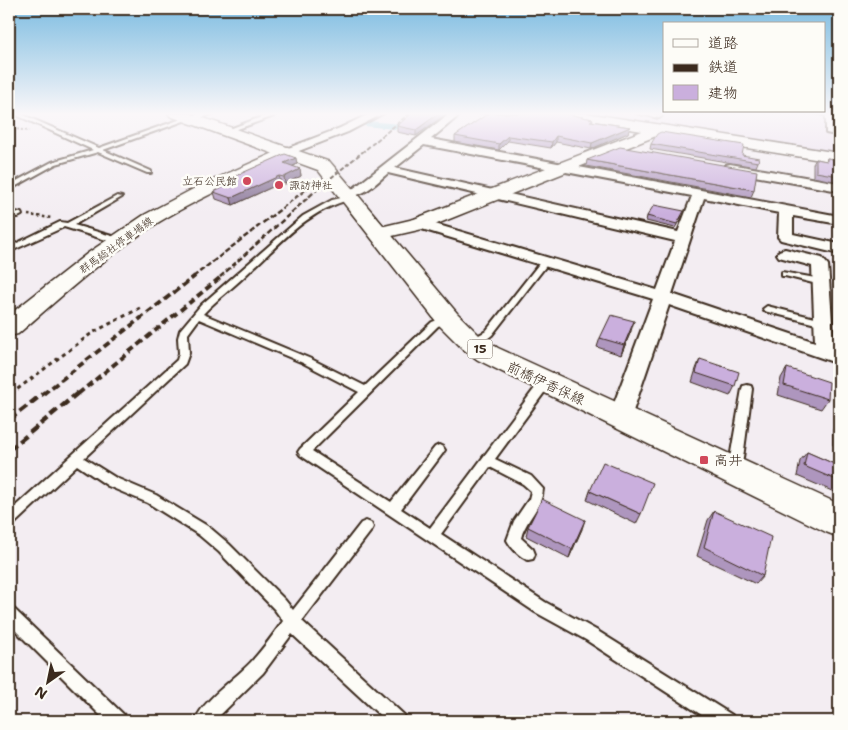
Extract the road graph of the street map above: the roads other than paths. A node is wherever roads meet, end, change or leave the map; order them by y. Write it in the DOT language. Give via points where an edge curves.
graph roads {
  1 [pos="91,147"];
  2 [pos="106,147"];
  3 [pos="273,147"];
  4 [pos="300,147"];
  5 [pos="414,147"];
  6 [pos="454,147"];
  7 [pos="784,147"];
  8 [pos="617,148"];
  9 [pos="98,150"];
  10 [pos="636,151"];
  11 [pos="287,152"];
  12 [pos="839,158"];
  13 [pos="714,165"];
  14 [pos="564,168"];
  15 [pos="385,169"];
  16 [pos="149,172"];
  17 [pos="839,186"];
  18 [pos="9,188"];
  19 [pos="498,194"];
  20 [pos="699,194"];
  21 [pos="349,196"];
  22 [pos="119,197"];
  23 [pos="786,210"];
  24 [pos="9,213"];
  25 [pos="18,215"];
  26 [pos="839,220"];
  27 [pos="66,224"];
  28 [pos="420,224"];
  29 [pos="379,233"];
  30 [pos="683,238"];
  31 [pos="120,241"];
  32 [pos="839,249"];
  33 [pos="9,250"];
  34 [pos="785,254"];
  35 [pos="545,262"];
  36 [pos="785,274"];
  37 [pos="821,280"];
  38 [pos="839,282"];
  39 [pos="663,297"];
  40 [pos="767,309"];
  41 [pos="198,315"];
  42 [pos="448,319"];
  43 [pos="824,323"];
  44 [pos="9,328"];
  45 [pos="472,343"];
  46 [pos="823,352"];
  47 [pos="839,358"];
  48 [pos="545,382"];
  49 [pos="746,389"];
  50 [pos="367,391"];
  51 [pos="620,417"];
  52 [pos="439,450"];
  53 [pos="76,460"];
  54 [pos="488,460"];
  55 [pos="733,471"];
  56 [pos="392,510"];
  57 [pos="9,520"];
  58 [pos="839,521"];
  59 [pos="366,527"];
  60 [pos="432,536"];
  61 [pos="528,554"];
  62 [pos="9,614"];
  63 [pos="292,621"];
  64 [pos="118,721"];
  65 [pos="203,721"];
  66 [pos="398,721"];
  67 [pos="726,721"];
  1 -- 9 [label="lane"];
  2 -- 9 [label="lane"];
  3 -- 11 [label="main road, 前橋伊香保線 / 15"];
  4 -- 11 [label="street"];
  5 -- 15 [label="street"];
  6 -- 14 [label="street"];
  7 -- 12 [label="main road"];
  8 -- 10 [label="street"];
  8 -- 14 [label="main road"];
  9 -- 16 [label="lane"];
  9 -- 18 [label="lane" via="51,164"];
  11 -- 21 [label="main road, 前橋伊香保線 / 15" via="321,164"];
  11 -- 31 [label="main road, 群馬総社停車場線" via="168,209"];
  13 -- 17 [label="street"];
  14 -- 19 [label="main road"];
  14 -- 20 [label="street"];
  15 -- 19 [label="street"];
  15 -- 21 [label="street"];
  19 -- 28 [label="main road"];
  19 -- 30 [label="street"];
  20 -- 23 [label="street"];
  20 -- 30 [label="street"];
  21 -- 29 [label="main road, 前橋伊香保線 / 15"];
  21 -- 41 [label="lane" via="294,226"];
  22 -- 27 [label="lane"];
  23 -- 26 [label="street"];
  23 -- 32 [label="street" via="786,237"];
  24 -- 25 [label="lane"];
  27 -- 31 [label="lane"];
  27 -- 33 [label="lane"];
  28 -- 29 [label="main road"];
  28 -- 35 [label="street"];
  29 -- 42 [label="main road, 前橋伊香保線 / 15"];
  30 -- 39 [label="street"];
  31 -- 44 [label="main road, 群馬総社停車場線"];
  34 -- 37 [label="street" via="816,261 820,265"];
  35 -- 39 [label="street"];
  35 -- 45 [label="lane" via="488,333"];
  36 -- 37 [label="lane"];
  37 -- 38 [label="street"];
  37 -- 43 [label="street"];
  39 -- 46 [label="street"];
  39 -- 51 [label="street"];
  40 -- 43 [label="lane"];
  41 -- 50 [label="lane" via="307,361"];
  41 -- 53 [label="lane" via="184,334 185,352 181,362"];
  42 -- 45 [label="main road, 前橋伊香保線 / 15"];
  42 -- 50 [label="lane" via="436,324"];
  43 -- 46 [label="street"];
  45 -- 48 [label="main road, 前橋伊香保線 / 15" via="496,359"];
  46 -- 47 [label="street"];
  48 -- 51 [label="main road, 前橋伊香保線 / 15"];
  48 -- 54 [label="lane"];
  49 -- 55 [label="lane"];
  50 -- 56 [label="lane" via="304,452"];
  51 -- 55 [label="main road, 前橋伊香保線 / 15"];
  52 -- 56 [label="lane"];
  53 -- 57 [label="lane"];
  53 -- 63 [label="lane" via="112,482 152,499 204,531 238,562"];
  54 -- 60 [label="lane"];
  54 -- 61 [label="lane" via="528,480 537,489 536,498 515,531 514,540"];
  55 -- 58 [label="main road, 前橋伊香保線 / 15"];
  56 -- 60 [label="lane"];
  59 -- 63 [label="lane"];
  60 -- 67 [label="lane" via="540,607 591,635"];
  62 -- 64 [label="lane"];
  63 -- 65 [label="lane" via="257,668"];
  63 -- 66 [label="lane"];
}
